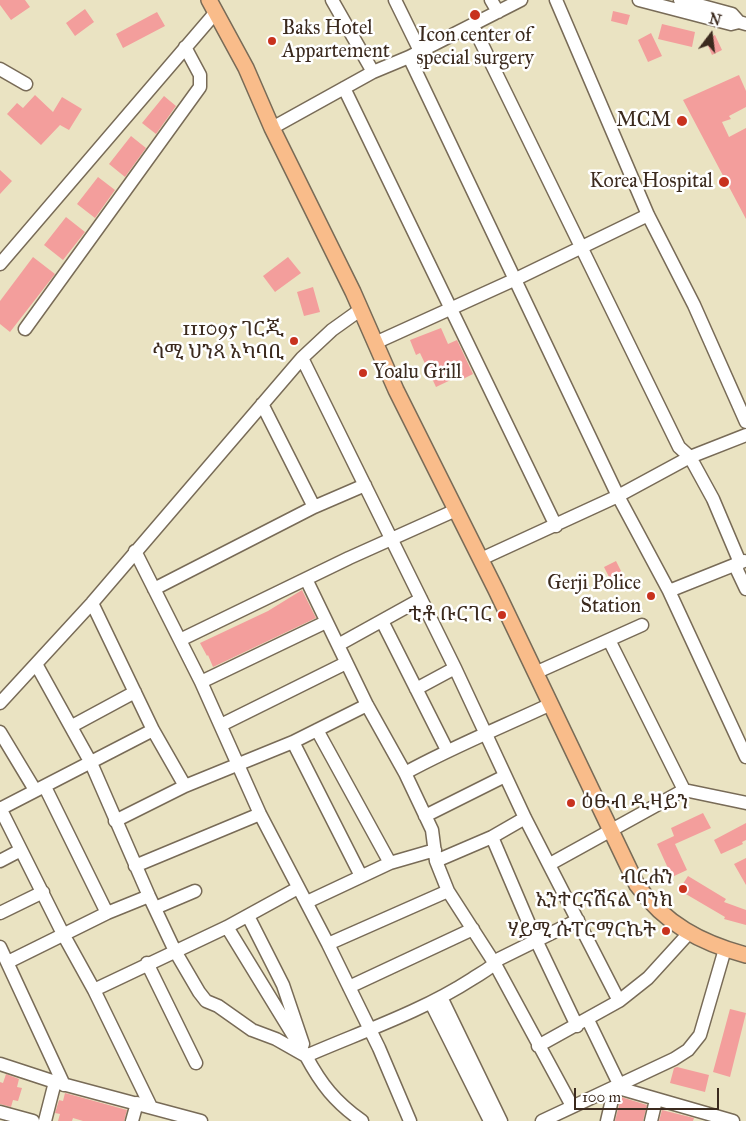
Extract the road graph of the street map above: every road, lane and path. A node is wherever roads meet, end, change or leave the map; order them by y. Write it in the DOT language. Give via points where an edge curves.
graph roads {
  1 [pos="332,0"];
  2 [pos="395,0"];
  3 [pos="491,0"];
  4 [pos="522,0"];
  5 [pos="556,0"];
  6 [pos="640,0"];
  7 [pos="680,0"];
  8 [pos="213,6"];
  9 [pos="498,12"];
  10 [pos="742,23"];
  11 [pos="473,26"];
  12 [pos="185,47"];
  13 [pos="415,54"];
  14 [pos="0,69"];
  15 [pos="373,72"];
  16 [pos="26,84"];
  17 [pos="344,88"];
  18 [pos="272,128"];
  19 [pos="648,215"];
  20 [pos="579,246"];
  21 [pos="0,264"];
  22 [pos="516,279"];
  23 [pos="451,307"];
  24 [pos="360,310"];
  25 [pos="25,330"];
  26 [pos="375,343"];
  27 [pos="302,358"];
  28 [pos="262,404"];
  29 [pos="746,422"];
  30 [pos="746,435"];
  31 [pos="690,457"];
  32 [pos="365,485"];
  33 [pos="618,496"];
  34 [pos="314,507"];
  35 [pos="456,510"];
  36 [pos="556,526"];
  37 [pos="391,538"];
  38 [pos="135,551"];
  39 [pos="481,559"];
  40 [pos="741,562"];
  41 [pos="306,579"];
  42 [pos="154,589"];
  43 [pos="746,589"];
  44 [pos="670,590"];
  45 [pos="421,599"];
  46 [pos="92,603"];
  47 [pos="326,622"];
  48 [pos="383,623"];
  49 [pos="642,625"];
  50 [pos="180,640"];
  51 [pos="609,640"];
  52 [pos="338,645"];
  53 [pos="346,663"];
  54 [pos="36,664"];
  55 [pos="456,668"];
  56 [pos="535,673"];
  57 [pos="201,682"];
  58 [pos="416,689"];
  59 [pos="135,692"];
  60 [pos="0,703"];
  61 [pos="551,704"];
  62 [pos="366,705"];
  63 [pos="221,725"];
  64 [pos="72,726"];
  65 [pos="153,730"];
  66 [pos="317,730"];
  67 [pos="0,732"];
  68 [pos="487,735"];
  69 [pos="293,742"];
  70 [pos="447,750"];
  71 [pos="746,757"];
  72 [pos="91,763"];
  73 [pos="237,764"];
  74 [pos="405,773"];
  75 [pos="505,776"];
  76 [pos="185,786"];
  77 [pos="40,788"];
  78 [pos="684,790"];
  79 [pos="746,803"];
  80 [pos="0,809"];
  81 [pos="260,814"];
  82 [pos="426,816"];
  83 [pos="525,818"];
  84 [pos="115,821"];
  85 [pos="612,829"];
  86 [pos="492,837"];
  87 [pos="21,850"];
  88 [pos="436,855"];
  89 [pos="0,861"];
  90 [pos="390,863"];
  91 [pos="550,864"];
  92 [pos="135,866"];
  93 [pos="361,876"];
  94 [pos="298,888"];
  95 [pos="195,891"];
  96 [pos="448,891"];
  97 [pos="43,892"];
  98 [pos="149,896"];
  99 [pos="307,902"];
  100 [pos="155,908"];
  101 [pos="0,913"];
  102 [pos="107,913"];
  103 [pos="248,916"];
  104 [pos="578,920"];
  105 [pos="227,927"];
  106 [pos="473,929"];
  107 [pos="689,933"];
  108 [pos="63,934"];
  109 [pos="536,940"];
  110 [pos="328,944"];
  111 [pos="0,947"];
  112 [pos="725,949"];
  113 [pos="175,951"];
  114 [pos="746,955"];
  115 [pos="8,962"];
  116 [pos="147,964"];
  117 [pos="495,964"];
  118 [pos="349,987"];
  119 [pos="94,990"];
  120 [pos="436,1000"];
  121 [pos="619,1001"];
  122 [pos="583,1023"];
  123 [pos="369,1028"];
  124 [pos="538,1046"];
  125 [pos="306,1056"];
  126 [pos="196,1063"];
  127 [pos="0,1064"];
  128 [pos="60,1084"];
  129 [pos="617,1086"];
  130 [pos="656,1100"];
  131 [pos="137,1103"];
  132 [pos="572,1106"];
  133 [pos="151,1107"];
  134 [pos="2,1115"];
  135 [pos="33,1121"];
  136 [pos="45,1121"];
  137 [pos="132,1121"];
  138 [pos="201,1121"];
  139 [pos="362,1121"];
  140 [pos="410,1121"];
  141 [pos="490,1121"];
  142 [pos="501,1121"];
  143 [pos="542,1121"];
  144 [pos="606,1121"];
  145 [pos="650,1121"];
  146 [pos="733,1121"];
  1 -- 15 [label="street"];
  2 -- 13 [label="street"];
  3 -- 9 [label="street"];
  4 -- 9 [label="street"];
  5 -- 19 [label="street"];
  6 -- 10 [label="street" via="731,24"];
  7 -- 10 [label="street" via="732,14"];
  8 -- 12 [label="street"];
  8 -- 18 [label="main road" via="246,68"];
  9 -- 11 [label="street"];
  11 -- 13 [label="street"];
  11 -- 20 [label="street"];
  12 -- 21 [label="street"];
  12 -- 25 [label="street" via="200,74 200,87"];
  13 -- 15 [label="street"];
  13 -- 22 [label="street"];
  14 -- 16 [label="street"];
  15 -- 17 [label="street"];
  17 -- 18 [label="street"];
  17 -- 23 [label="street"];
  18 -- 24 [label="main road"];
  19 -- 20 [label="street"];
  19 -- 29 [label="street" via="694,305"];
  20 -- 22 [label="street"];
  20 -- 31 [label="street" via="679,447"];
  22 -- 23 [label="street"];
  22 -- 33 [label="street"];
  23 -- 26 [label="street"];
  23 -- 36 [label="street"];
  24 -- 26 [label="main road"];
  24 -- 27 [label="street"];
  26 -- 35 [label="main road"];
  27 -- 28 [label="street"];
  27 -- 32 [label="street"];
  28 -- 34 [label="street"];
  28 -- 38 [label="street"];
  30 -- 31 [label="street"];
  31 -- 33 [label="street"];
  31 -- 40 [label="street"];
  32 -- 34 [label="street"];
  32 -- 37 [label="street"];
  33 -- 36 [label="street"];
  33 -- 44 [label="street"];
  34 -- 42 [label="street"];
  35 -- 37 [label="street"];
  35 -- 39 [label="main road"];
  36 -- 39 [label="street"];
  37 -- 41 [label="street"];
  37 -- 45 [label="street"];
  38 -- 42 [label="street"];
  38 -- 46 [label="street"];
  39 -- 56 [label="main road"];
  40 -- 43 [label="street" via="737,570"];
  40 -- 44 [label="street"];
  41 -- 47 [label="street"];
  41 -- 50 [label="street"];
  42 -- 50 [label="street"];
  44 -- 71 [label="street"];
  45 -- 48 [label="street"];
  45 -- 55 [label="street"];
  46 -- 54 [label="street"];
  46 -- 59 [label="street"];
  47 -- 52 [label="street"];
  47 -- 57 [label="street"];
  48 -- 52 [label="street"];
  48 -- 58 [label="street"];
  49 -- 51 [label="street"];
  50 -- 57 [label="street"];
  51 -- 56 [label="street"];
  51 -- 78 [label="street"];
  52 -- 53 [label="street"];
  53 -- 62 [label="street"];
  53 -- 63 [label="street"];
  54 -- 60 [label="street"];
  54 -- 64 [label="street"];
  55 -- 58 [label="street"];
  55 -- 68 [label="street"];
  56 -- 61 [label="main road"];
  57 -- 63 [label="street"];
  58 -- 70 [label="street"];
  59 -- 64 [label="street"];
  59 -- 65 [label="street"];
  61 -- 68 [label="street"];
  61 -- 85 [label="main road"];
  62 -- 66 [label="street"];
  62 -- 74 [label="street"];
  63 -- 73 [label="street"];
  64 -- 72 [label="street"];
  65 -- 72 [label="street"];
  65 -- 76 [label="street"];
  66 -- 69 [label="street"];
  66 -- 90 [label="street"];
  67 -- 77 [label="street"];
  68 -- 70 [label="street"];
  68 -- 75 [label="street"];
  69 -- 73 [label="street"];
  69 -- 93 [label="street"];
  70 -- 74 [label="street"];
  72 -- 77 [label="street"];
  72 -- 84 [label="street"];
  73 -- 76 [label="street"];
  73 -- 81 [label="street"];
  74 -- 82 [label="street"];
  75 -- 82 [label="street"];
  75 -- 83 [label="street"];
  76 -- 84 [label="street"];
  77 -- 80 [label="street"];
  77 -- 102 [label="street"];
  78 -- 79 [label="street"];
  78 -- 85 [label="street"];
  80 -- 87 [label="street"];
  81 -- 92 [label="street"];
  81 -- 94 [label="street"];
  82 -- 88 [label="street" via="435,839"];
  83 -- 86 [label="street"];
  83 -- 91 [label="street"];
  84 -- 92 [label="street"];
  85 -- 91 [label="street"];
  85 -- 107 [label="main road" via="637,885 656,910"];
  86 -- 88 [label="street"];
  86 -- 109 [label="street"];
  87 -- 89 [label="street"];
  87 -- 97 [label="street"];
  88 -- 90 [label="street"];
  88 -- 96 [label="street"];
  90 -- 93 [label="street"];
  91 -- 104 [label="street"];
  92 -- 98 [label="street"];
  93 -- 99 [label="street"];
  94 -- 99 [label="street"];
  94 -- 103 [label="street"];
  95 -- 100 [label="street"];
  96 -- 106 [label="street"];
  96 -- 110 [label="street"];
  97 -- 101 [label="street"];
  97 -- 108 [label="street"];
  98 -- 100 [label="street"];
  98 -- 102 [label="street"];
  99 -- 110 [label="street"];
  100 -- 113 [label="street"];
  102 -- 108 [label="street"];
  103 -- 105 [label="street"];
  103 -- 125 [label="street" via="283,986"];
  104 -- 109 [label="street"];
  104 -- 121 [label="street"];
  105 -- 113 [label="street"];
  105 -- 125 [label="street"];
  106 -- 117 [label="street"];
  106 -- 118 [label="street"];
  107 -- 112 [label="main road"];
  107 -- 121 [label="street" via="648,978"];
  108 -- 115 [label="street"];
  108 -- 119 [label="street"];
  109 -- 117 [label="street"];
  109 -- 122 [label="street"];
  110 -- 118 [label="street"];
  111 -- 115 [label="street"];
  112 -- 114 [label="main road"];
  112 -- 129 [label="street" via="696,1042 674,1060"];
  113 -- 116 [label="street"];
  113 -- 125 [label="street" via="203,998 252,1030"];
  115 -- 128 [label="street"];
  116 -- 119 [label="street"];
  116 -- 126 [label="street"];
  117 -- 120 [label="street"];
  117 -- 124 [label="street"];
  118 -- 123 [label="street"];
  119 -- 133 [label="street"];
  120 -- 123 [label="street"];
  120 -- 141 [label="street"];
  120 -- 142 [label="street"];
  121 -- 122 [label="street"];
  122 -- 124 [label="street"];
  122 -- 129 [label="street"];
  123 -- 125 [label="street"];
  123 -- 140 [label="street"];
  124 -- 132 [label="street"];
  125 -- 139 [label="street" via="314,1074 329,1093"];
  127 -- 128 [label="street"];
  128 -- 131 [label="street"];
  128 -- 136 [label="street"];
  129 -- 130 [label="street"];
  129 -- 132 [label="street"];
  129 -- 144 [label="street"];
  130 -- 145 [label="street"];
  130 -- 146 [label="street"];
  131 -- 133 [label="street"];
  131 -- 137 [label="street"];
  132 -- 143 [label="street"];
  133 -- 138 [label="street"];
  134 -- 135 [label="street"];
}
